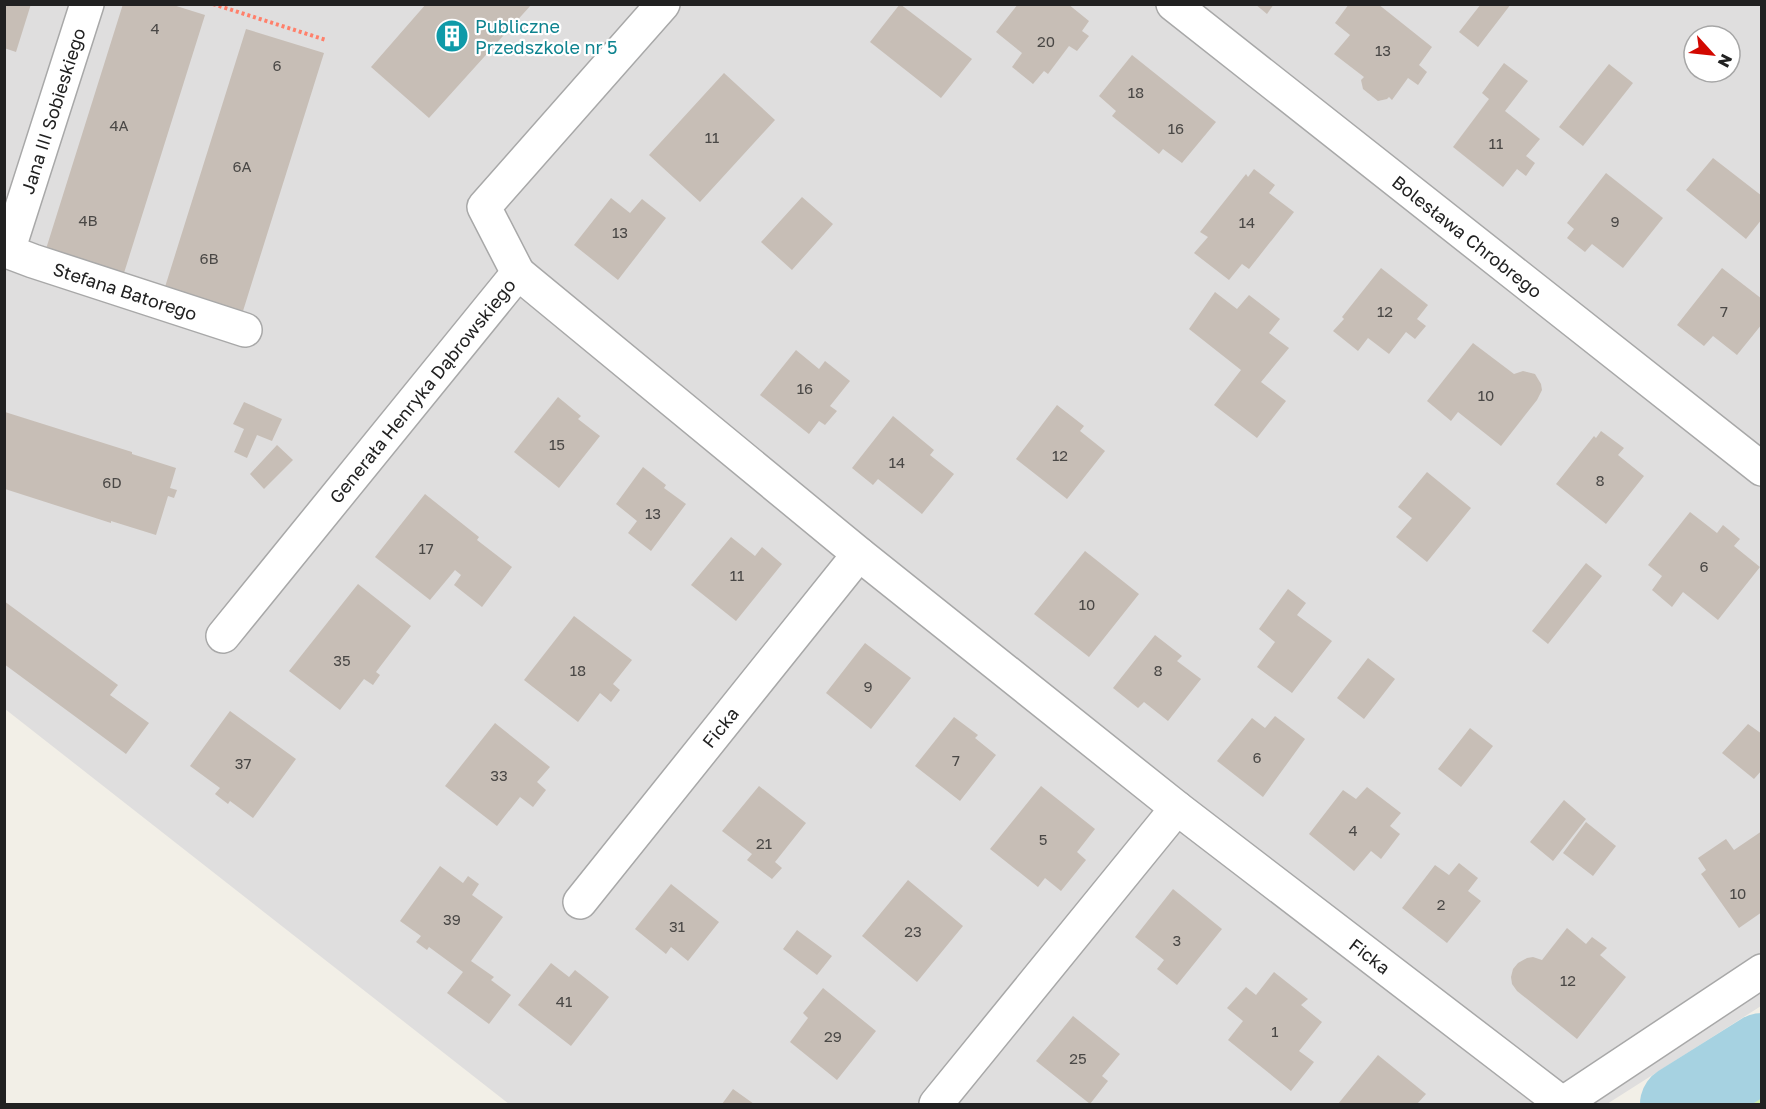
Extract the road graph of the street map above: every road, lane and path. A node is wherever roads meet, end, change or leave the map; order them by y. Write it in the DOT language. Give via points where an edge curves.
graph roads {
  1 [pos="87,4"];
  2 [pos="213,4"];
  3 [pos="663,4"];
  4 [pos="1173,4"];
  5 [pos="326,40"];
  6 [pos="6,251"];
  7 [pos="518,273"];
  8 [pos="244,330"];
  9 [pos="1761,469"];
  10 [pos="859,554"];
  11 [pos="223,636"];
  12 [pos="1177,808"];
  13 [pos="580,902"];
  14 [pos="1761,971"];
  15 [pos="936,1104"];
  16 [pos="1563,1104"];
  1 -- 6 [label="street, Jana III Sobieskiego"];
  2 -- 5 [label="path"];
  3 -- 7 [label="street, Generała Henryka Dąbrowskiego" via="484,207"];
  4 -- 9 [label="street, Bolesława Chrobrego"];
  6 -- 8 [label="street, Stefana Batorego"];
  7 -- 10 [label="street, Ficka"];
  7 -- 11 [label="street, Generała Henryka Dąbrowskiego"];
  10 -- 12 [label="street, Ficka"];
  10 -- 13 [label="street, Ficka"];
  12 -- 15 [label="street"];
  12 -- 16 [label="street, Ficka"];
  14 -- 16 [label="street"];
}
